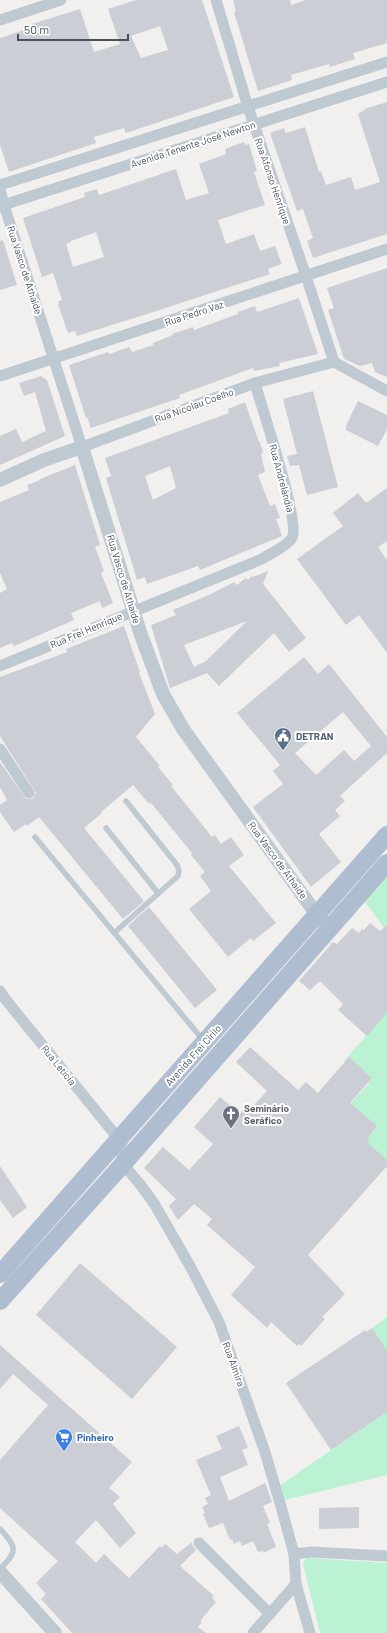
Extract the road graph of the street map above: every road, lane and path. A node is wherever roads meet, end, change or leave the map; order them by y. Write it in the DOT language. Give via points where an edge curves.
graph roads {
  1 [pos="61,0"];
  2 [pos="216,0"];
  3 [pos="0,20"];
  4 [pos="387,62"];
  5 [pos="387,82"];
  6 [pos="248,108"];
  7 [pos="254,124"];
  8 [pos="0,185"];
  9 [pos="0,189"];
  10 [pos="2,206"];
  11 [pos="387,249"];
  12 [pos="306,276"];
  13 [pos="54,358"];
  14 [pos="334,362"];
  15 [pos="0,376"];
  16 [pos="254,383"];
  17 [pos="387,391"];
  18 [pos="82,447"];
  19 [pos="0,480"];
  20 [pos="262,559"];
  21 [pos="134,610"];
  22 [pos="0,666"];
  23 [pos="0,749"];
  24 [pos="29,793"];
  25 [pos="126,801"];
  26 [pos="106,828"];
  27 [pos="387,835"];
  28 [pos="34,837"];
  29 [pos="387,862"];
  30 [pos="158,893"];
  31 [pos="317,915"];
  32 [pos="330,928"];
  33 [pos="114,932"];
  34 [pos="0,991"];
  35 [pos="205,1042"];
  36 [pos="118,1139"];
  37 [pos="127,1158"];
  38 [pos="0,1274"];
  39 [pos="0,1301"];
  40 [pos="0,1529"];
  41 [pos="199,1543"];
  42 [pos="294,1554"];
  43 [pos="387,1556"];
  44 [pos="0,1570"];
  45 [pos="296,1584"];
  46 [pos="270,1614"];
  47 [pos="55,1633"];
  48 [pos="253,1633"];
  49 [pos="310,1633"];
  1 -- 3 [label="street"];
  2 -- 6 [label="street, Rua Afonso Henrique"];
  4 -- 6 [label="street, Avenida Tenente José Newton"];
  5 -- 7 [label="street, Avenida Tenente José Newton"];
  6 -- 7 [label="street, Rua Afonso Henrique"];
  6 -- 8 [label="street, Avenida Tenente José Newton"];
  7 -- 10 [label="street, Avenida Tenente José Newton"];
  7 -- 12 [label="street, Rua Afonso Henrique"];
  9 -- 10 [label="street, Rua Vasco de Athaíde"];
  10 -- 13 [label="street, Rua Vasco de Athaíde"];
  11 -- 12 [label="street, Rua Pedro Vaz"];
  12 -- 13 [label="street, Rua Pedro Vaz"];
  12 -- 14 [label="street, Rua Afonso Henrique"];
  13 -- 15 [label="street, Rua Pedro Vaz"];
  13 -- 18 [label="street, Rua Vasco de Athaíde"];
  14 -- 16 [label="street, Rua Nicolau Coelho"];
  14 -- 17 [label="street"];
  16 -- 18 [label="street, Rua Nicolau Coelho"];
  16 -- 20 [label="street, Rua Andrelándia" via="287,490 294,531 292,538 284,545"];
  18 -- 19 [label="street, Rua Nicolau Coelho" via="44,460"];
  18 -- 21 [label="street, Rua Vasco de Athaíde"];
  20 -- 21 [label="street, Rua Frei Henrique"];
  21 -- 22 [label="street, Rua Frei Henrique"];
  21 -- 31 [label="street, Rua Vasco de Athaíde" via="163,694 183,729"];
  23 -- 24 [label="street"];
  25 -- 30 [label="lane" via="179,871 178,876"];
  26 -- 30 [label="lane"];
  27 -- 31 [label="main road, Avenida Frei Cirilo"];
  28 -- 33 [label="lane"];
  29 -- 32 [label="main road, Avenida Frei Cirilo"];
  30 -- 33 [label="lane"];
  31 -- 32 [label="street, Rua Vasco de Athaíde"];
  31 -- 35 [label="main road, Avenida Frei Cirilo"];
  32 -- 37 [label="main road, Avenida Frei Cirilo"];
  33 -- 35 [label="lane"];
  34 -- 36 [label="street, Rua Letícia"];
  35 -- 36 [label="main road, Avenida Frei Cirilo"];
  36 -- 37 [label="street, Rua Letícia"];
  36 -- 38 [label="main road, Avenida Frei Cirilo"];
  37 -- 39 [label="main road, Avenida Frei Cirilo"];
  37 -- 42 [label="street, Rua Almira" via="190,1266 219,1322 265,1452"];
  40 -- 44 [label="lane" via="12,1541 13,1547 10,1559"];
  41 -- 46 [label="street"];
  42 -- 43 [label="street" via="311,1552"];
  42 -- 45 [label="street, Rua Almira"];
  44 -- 47 [label="street"];
  45 -- 46 [label="street"];
  45 -- 49 [label="street, Rua Almira"];
  46 -- 48 [label="street"];
}
